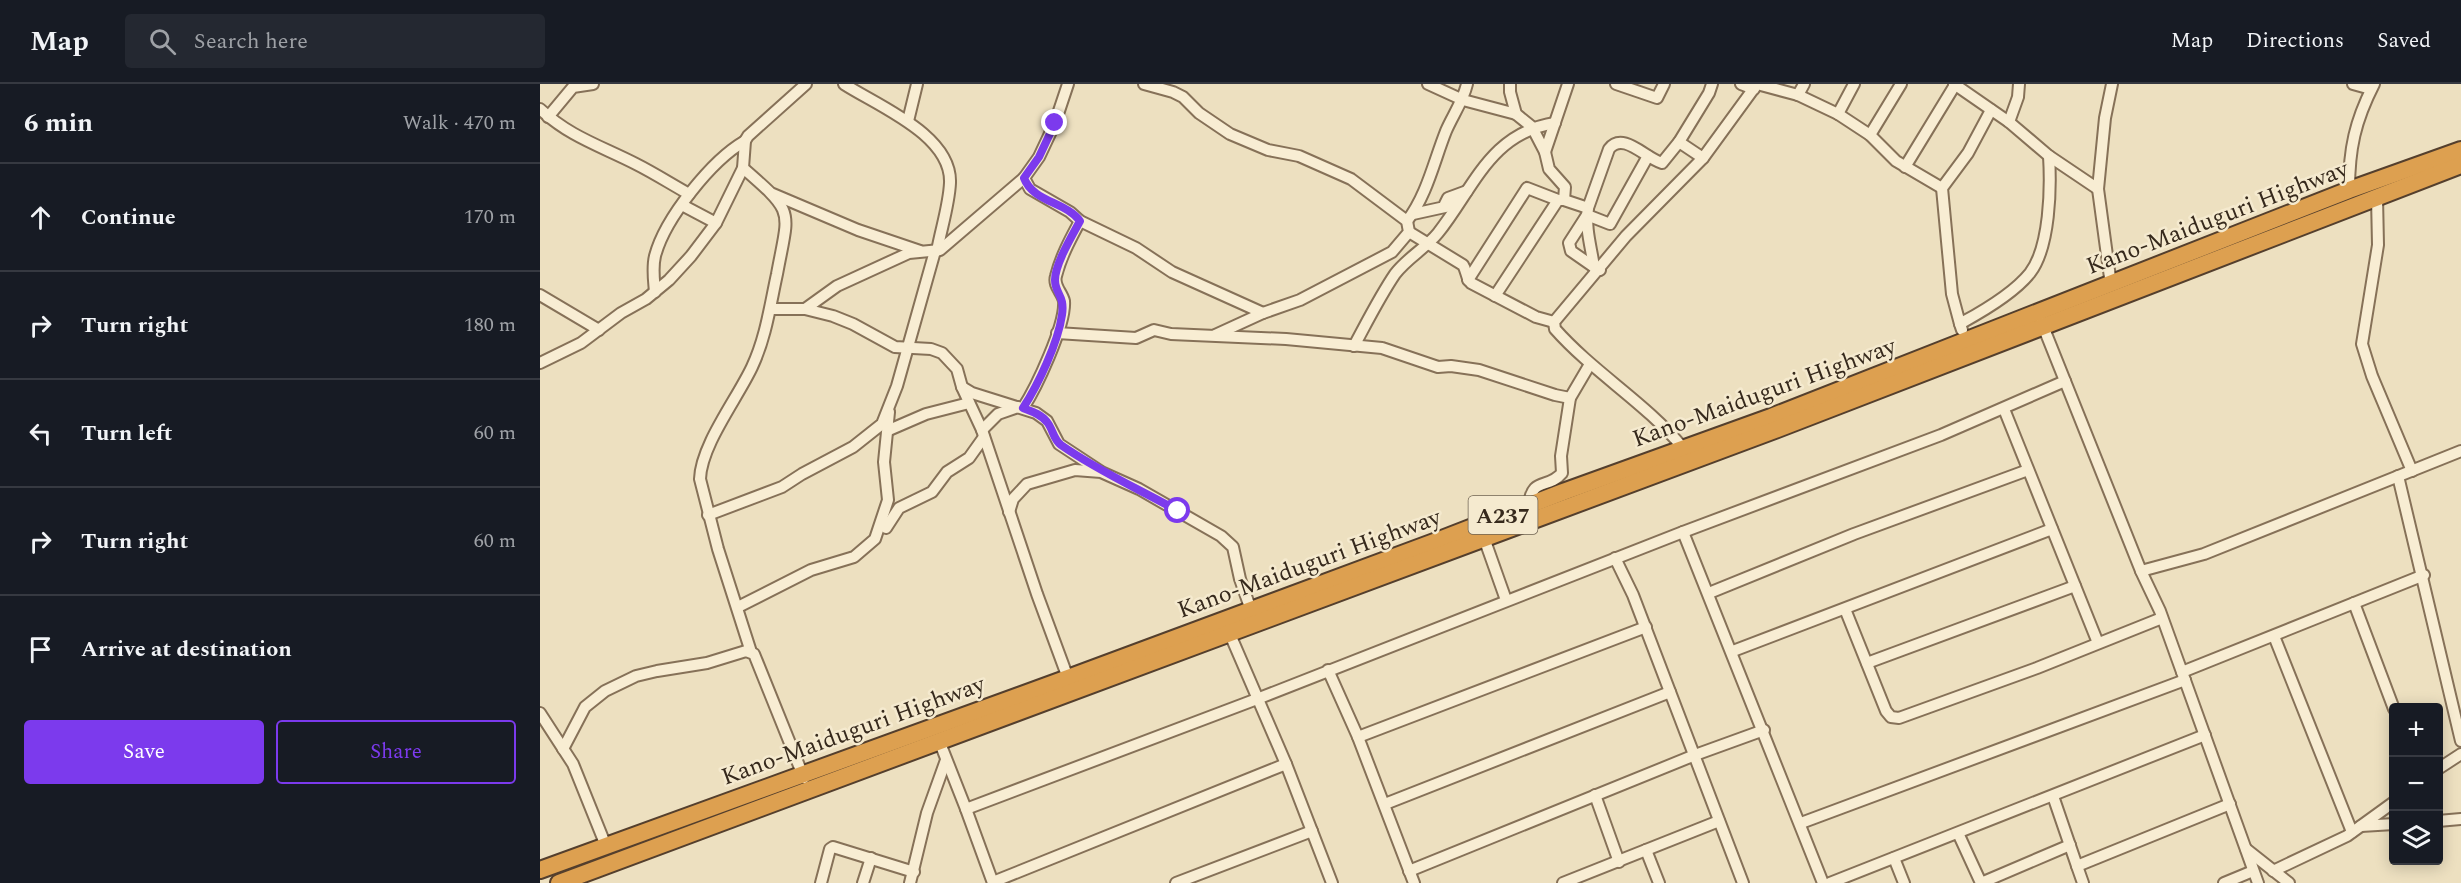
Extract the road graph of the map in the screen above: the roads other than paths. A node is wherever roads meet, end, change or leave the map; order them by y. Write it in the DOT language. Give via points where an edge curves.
graph roads {
  1 [pos="593,84"];
  2 [pos="806,84"];
  3 [pos="844,84"];
  4 [pos="917,84"];
  5 [pos="1068,84"];
  6 [pos="1144,84"];
  7 [pos="1428,84"];
  8 [pos="1467,84"];
  9 [pos="1510,84"];
  10 [pos="1568,84"];
  11 [pos="1616,84"];
  12 [pos="1664,84"];
  13 [pos="1712,84"];
  14 [pos="1741,84"];
  15 [pos="1804,84"];
  16 [pos="1854,84"];
  17 [pos="1901,84"];
  18 [pos="1955,84"];
  19 [pos="2020,84"];
  20 [pos="2112,84"];
  21 [pos="2357,84"];
  22 [pos="1756,86"];
  23 [pos="2372,87"];
  24 [pos="1798,95"];
  25 [pos="1463,100"];
  26 [pos="1991,110"];
  27 [pos="544,113"];
  28 [pos="1516,114"];
  29 [pos="1838,114"];
  30 [pos="908,121"];
  31 [pos="2008,122"];
  32 [pos="1555,123"];
  33 [pos="1532,127"];
  34 [pos="1870,135"];
  35 [pos="745,141"];
  36 [pos="1679,142"];
  37 [pos="2461,150"];
  38 [pos="1545,152"];
  39 [pos="1648,156"];
  40 [pos="2049,156"];
  41 [pos="1703,158"];
  42 [pos="2461,165"];
  43 [pos="1905,167"];
  44 [pos="743,168"];
  45 [pos="1024,178"];
  46 [pos="1942,188"];
  47 [pos="2098,189"];
  48 [pos="2349,190"];
  49 [pos="1467,191"];
  50 [pos="689,194"];
  51 [pos="772,194"];
  52 [pos="2377,197"];
  53 [pos="1561,200"];
  54 [pos="682,205"];
  55 [pos="1587,211"];
  56 [pos="1080,221"];
  57 [pos="716,223"];
  58 [pos="1410,223"];
  59 [pos="1610,224"];
  60 [pos="1626,236"];
  61 [pos="1426,243"];
  62 [pos="932,251"];
  63 [pos="1597,269"];
  64 [pos="1468,280"];
  65 [pos="2111,285"];
  66 [pos="655,292"];
  67 [pos="540,295"];
  68 [pos="1496,296"];
  69 [pos="771,309"];
  70 [pos="805,309"];
  71 [pos="1263,313"];
  72 [pos="2041,320"];
  73 [pos="1554,322"];
  74 [pos="1960,324"];
  75 [pos="599,330"];
  76 [pos="1057,333"];
  77 [pos="1215,335"];
  78 [pos="1968,341"];
  79 [pos="1354,346"];
  80 [pos="908,347"];
  81 [pos="540,363"];
  82 [pos="1590,364"];
  83 [pos="2065,381"];
  84 [pos="962,387"];
  85 [pos="1570,398"];
  86 [pos="969,403"];
  87 [pos="889,406"];
  88 [pos="1021,408"];
  89 [pos="2004,409"];
  90 [pos="889,430"];
  91 [pos="983,434"];
  92 [pos="1683,448"];
  93 [pos="2461,451"];
  94 [pos="2028,470"];
  95 [pos="2412,471"];
  96 [pos="1101,472"];
  97 [pos="2398,476"];
  98 [pos="1529,505"];
  99 [pos="1009,512"];
  100 [pos="708,515"];
  101 [pos="2052,529"];
  102 [pos="1683,532"];
  103 [pos="1484,538"];
  104 [pos="870,544"];
  105 [pos="1615,558"];
  106 [pos="2141,571"];
  107 [pos="2424,575"];
  108 [pos="2075,586"];
  109 [pos="1709,593"];
  110 [pos="1506,600"];
  111 [pos="2354,603"];
  112 [pos="738,607"];
  113 [pos="1845,609"];
  114 [pos="1251,610"];
  115 [pos="2162,618"];
  116 [pos="1646,627"];
  117 [pos="1229,632"];
  118 [pos="2274,636"];
  119 [pos="2098,643"];
  120 [pos="1733,651"];
  121 [pos="751,652"];
  122 [pos="1867,663"];
  123 [pos="1328,670"];
  124 [pos="2183,676"];
  125 [pos="1068,678"];
  126 [pos="1670,692"];
  127 [pos="1257,699"];
  128 [pos="2392,703"];
  129 [pos="540,713"];
  130 [pos="1764,730"];
  131 [pos="2205,735"];
  132 [pos="1358,737"];
  133 [pos="2461,741"];
  134 [pos="940,742"];
  135 [pos="563,749"];
  136 [pos="2461,754"];
  137 [pos="1695,755"];
  138 [pos="946,760"];
  139 [pos="1286,764"];
  140 [pos="2443,766"];
  141 [pos="802,774"];
  142 [pos="808,792"];
  143 [pos="1595,795"];
  144 [pos="2053,796"];
  145 [pos="1385,804"];
  146 [pos="2230,804"];
  147 [pos="2389,806"];
  148 [pos="966,809"];
  149 [pos="2461,819"];
  150 [pos="1719,821"];
  151 [pos="2443,821"];
  152 [pos="1801,823"];
  153 [pos="2389,825"];
  154 [pos="2356,829"];
  155 [pos="1312,831"];
  156 [pos="1959,833"];
  157 [pos="2070,845"];
  158 [pos="606,846"];
  159 [pos="2246,849"];
  160 [pos="1646,850"];
  161 [pos="871,858"];
  162 [pos="1894,858"];
  163 [pos="1619,862"];
  164 [pos="2077,866"];
  165 [pos="540,870"];
  166 [pos="1409,871"];
  167 [pos="2253,871"];
  168 [pos="2273,871"];
  169 [pos="914,872"];
  170 [pos="1579,880"];
  171 [pos="560,883"];
  172 [pos="821,883"];
  173 [pos="863,883"];
  174 [pos="910,883"];
  175 [pos="993,883"];
  176 [pos="1176,883"];
  177 [pos="1332,883"];
  178 [pos="1414,883"];
  179 [pos="1563,883"];
  180 [pos="1659,883"];
  181 [pos="1743,883"];
  182 [pos="1823,883"];
  183 [pos="1830,883"];
  184 [pos="1904,883"];
  185 [pos="2083,883"];
  186 [pos="2224,883"];
  187 [pos="2258,883"];
  188 [pos="2289,883"];
  1 -- 27 [label="street" via="573,87"];
  2 -- 35 [label="street"];
  3 -- 30 [label="street"];
  4 -- 30 [label="street"];
  5 -- 45 [label="street" via="1055,123"];
  6 -- 58 [label="street" via="1183,97 1198,113 1230,134 1268,150 1299,156 1351,179"];
  7 -- 25 [label="street"];
  8 -- 25 [label="street"];
  9 -- 28 [label="street"];
  10 -- 32 [label="street"];
  11 -- 12 [label="street" via="1657,98"];
  13 -- 36 [label="street"];
  14 -- 22 [label="street"];
  15 -- 24 [label="street"];
  16 -- 29 [label="street"];
  17 -- 34 [label="street"];
  18 -- 26 [label="street"];
  18 -- 43 [label="street"];
  19 -- 31 [label="street"];
  20 -- 47 [label="street"];
  21 -- 23 [label="street"];
  22 -- 24 [label="street"];
  22 -- 41 [label="street"];
  23 -- 48 [label="street" via="2349,156"];
  24 -- 29 [label="street"];
  25 -- 28 [label="street"];
  25 -- 58 [label="street"];
  26 -- 31 [label="street"];
  26 -- 46 [label="street" via="1968,153"];
  27 -- 50 [label="street" via="587,142"];
  28 -- 33 [label="street"];
  29 -- 34 [label="street"];
  30 -- 62 [label="street" via="942,152 949,167 950,183"];
  31 -- 40 [label="street"];
  32 -- 33 [label="street"];
  32 -- 38 [label="street"];
  33 -- 38 [label="street"];
  33 -- 49 [label="street" via="1499,151"];
  34 -- 43 [label="street"];
  35 -- 44 [label="street"];
  35 -- 50 [label="street" via="721,157"];
  36 -- 39 [label="street" via="1664,162"];
  36 -- 41 [label="street"];
  37 -- 48 [label="highway, Kano-Maiduguri Highway / A237"];
  38 -- 53 [label="street" via="1549,169 1565,187"];
  39 -- 55 [label="street" via="1633,146 1614,142"];
  39 -- 59 [label="street"];
  40 -- 47 [label="street"];
  40 -- 74 [label="street" via="2046,228 2030,273 1990,306"];
  41 -- 60 [label="street"];
  42 -- 52 [label="highway, Kano-Maiduguri Highway / A237"];
  43 -- 46 [label="street"];
  44 -- 51 [label="street"];
  44 -- 57 [label="street"];
  45 -- 56 [label="street" via="1030,189"];
  45 -- 62 [label="street"];
  46 -- 74 [label="street" via="1949,273"];
  47 -- 65 [label="street"];
  48 -- 65 [label="highway, Kano-Maiduguri Highway / A237"];
  49 -- 58 [label="street" via="1454,205"];
  49 -- 61 [label="street" via="1438,234"];
  50 -- 54 [label="street"];
  51 -- 62 [label="street" via="858,230"];
  51 -- 69 [label="street" via="786,214 787,231"];
  52 -- 72 [label="highway, Kano-Maiduguri Highway / A237"];
  52 -- 95 [label="street" via="2378,245 2362,344"];
  53 -- 55 [label="street"];
  53 -- 64 [label="street" via="1527,188"];
  53 -- 68 [label="street"];
  54 -- 57 [label="street"];
  54 -- 66 [label="street" via="655,254"];
  55 -- 59 [label="street"];
  55 -- 63 [label="street" via="1587,237"];
  55 -- 63 [label="street" via="1568,247"];
  56 -- 71 [label="street" via="1136,248 1172,272"];
  56 -- 76 [label="street" via="1055,278 1064,301"];
  57 -- 66 [label="street" via="692,256"];
  58 -- 61 [label="street"];
  58 -- 71 [label="street" via="1406,239 1392,252 1300,300"];
  59 -- 60 [label="street"];
  60 -- 63 [label="street"];
  61 -- 64 [label="street" via="1463,265"];
  61 -- 79 [label="street" via="1396,273"];
  62 -- 70 [label="street" via="909,253 837,286"];
  62 -- 80 [label="street"];
  63 -- 73 [label="street"];
  64 -- 68 [label="street"];
  65 -- 72 [label="highway, Kano-Maiduguri Highway / A237"];
  66 -- 75 [label="street"];
  67 -- 75 [label="street"];
  68 -- 73 [label="street"];
  69 -- 70 [label="street"];
  69 -- 100 [label="street" via="752,367 700,467"];
  70 -- 80 [label="street" via="843,320 895,347"];
  71 -- 77 [label="street"];
  72 -- 78 [label="highway, Kano-Maiduguri Highway / A237"];
  72 -- 83 [label="street"];
  72 -- 103 [label="highway, Kano-Maiduguri Highway / A237" via="1775,430"];
  73 -- 82 [label="street" via="1555,328"];
  74 -- 78 [label="street"];
  75 -- 81 [label="street"];
  76 -- 77 [label="street" via="1136,338 1154,330"];
  76 -- 88 [label="street" via="1034,391"];
  77 -- 79 [label="street"];
  78 -- 92 [label="highway, Kano-Maiduguri Highway / A237"];
  79 -- 85 [label="street" via="1392,350 1438,367 1479,370"];
  80 -- 84 [label="street" via="942,353 957,369"];
  80 -- 87 [label="street"];
  82 -- 85 [label="street"];
  82 -- 92 [label="street" via="1654,417"];
  83 -- 89 [label="street"];
  83 -- 106 [label="street"];
  84 -- 86 [label="street"];
  84 -- 88 [label="street"];
  85 -- 98 [label="street" via="1560,456 1562,473 1536,486"];
  86 -- 90 [label="street" via="926,414"];
  86 -- 91 [label="street"];
  87 -- 90 [label="street"];
  87 -- 100 [label="street" via="882,424 853,447 782,487"];
  88 -- 91 [label="street" via="998,414"];
  88 -- 96 [label="street" via="1047,421 1059,444"];
  89 -- 94 [label="street"];
  89 -- 102 [label="street"];
  90 -- 104 [label="street" via="884,462 888,500 879,530"];
  91 -- 99 [label="street"];
  91 -- 104 [label="street" via="969,458 947,472 933,492 899,508 878,541"];
  92 -- 98 [label="highway, Kano-Maiduguri Highway / A237"];
  93 -- 95 [label="street"];
  94 -- 101 [label="street"];
  94 -- 109 [label="street"];
  95 -- 97 [label="street"];
  96 -- 99 [label="street" via="1075,470 1027,484 1013,499"];
  96 -- 114 [label="street" via="1139,489 1221,536 1233,547"];
  97 -- 106 [label="street" via="2204,554"];
  97 -- 107 [label="street"];
  98 -- 114 [label="highway, Kano-Maiduguri Highway / A237"];
  99 -- 125 [label="street"];
  100 -- 112 [label="street"];
  101 -- 108 [label="street"];
  101 -- 113 [label="street"];
  102 -- 105 [label="street"];
  102 -- 109 [label="street"];
  103 -- 110 [label="street"];
  103 -- 117 [label="highway, Kano-Maiduguri Highway / A237"];
  104 -- 112 [label="street" via="854,557 811,570"];
  105 -- 110 [label="street"];
  105 -- 116 [label="street"];
  106 -- 115 [label="street"];
  107 -- 111 [label="street"];
  107 -- 133 [label="street"];
  108 -- 119 [label="street"];
  108 -- 122 [label="street"];
  109 -- 120 [label="street"];
  110 -- 123 [label="street"];
  111 -- 118 [label="street"];
  111 -- 128 [label="street"];
  112 -- 121 [label="street"];
  113 -- 120 [label="street"];
  113 -- 122 [label="street"];
  114 -- 125 [label="highway, Kano-Maiduguri Highway / A237"];
  115 -- 119 [label="street"];
  115 -- 124 [label="street"];
  116 -- 126 [label="street"];
  116 -- 132 [label="street"];
  117 -- 127 [label="street"];
  117 -- 134 [label="highway, Kano-Maiduguri Highway / A237"];
  118 -- 124 [label="street"];
  118 -- 154 [label="street"];
  119 -- 122 [label="street" via="1899,718 1886,711"];
  120 -- 130 [label="street"];
  121 -- 135 [label="street" via="636,676 605,691 585,707"];
  121 -- 141 [label="street"];
  123 -- 127 [label="street"];
  123 -- 132 [label="street"];
  124 -- 131 [label="street"];
  124 -- 152 [label="street"];
  125 -- 141 [label="highway, Kano-Maiduguri Highway / A237"];
  126 -- 137 [label="street"];
  126 -- 145 [label="street"];
  127 -- 139 [label="street"];
  127 -- 148 [label="street"];
  129 -- 135 [label="street"];
  130 -- 137 [label="street"];
  130 -- 152 [label="street"];
  131 -- 144 [label="street"];
  131 -- 146 [label="street"];
  132 -- 145 [label="street"];
  134 -- 138 [label="street"];
  134 -- 142 [label="highway, Kano-Maiduguri Highway / A237"];
  135 -- 158 [label="street"];
  136 -- 140 [label="street"];
  137 -- 143 [label="street"];
  137 -- 150 [label="street"];
  138 -- 148 [label="street"];
  138 -- 169 [label="street" via="927,813"];
  139 -- 155 [label="street"];
  139 -- 175 [label="street"];
  141 -- 142 [label="street"];
  141 -- 158 [label="highway, Kano-Maiduguri Highway / A237"];
  142 -- 171 [label="highway, Kano-Maiduguri Highway / A237"];
  143 -- 163 [label="street"];
  143 -- 166 [label="street"];
  144 -- 156 [label="street"];
  144 -- 157 [label="street"];
  145 -- 166 [label="street"];
  146 -- 159 [label="street"];
  146 -- 164 [label="street"];
  147 -- 154 [label="street"];
  148 -- 175 [label="street"];
  149 -- 151 [label="street"];
  150 -- 160 [label="street"];
  150 -- 181 [label="street"];
  152 -- 182 [label="street"];
  153 -- 154 [label="street"];
  154 -- 168 [label="street"];
  155 -- 176 [label="street"];
  155 -- 177 [label="street"];
  156 -- 157 [label="street" via="1981,883"];
  156 -- 162 [label="street"];
  157 -- 164 [label="street"];
  158 -- 165 [label="highway, Kano-Maiduguri Highway / A237"];
  159 -- 167 [label="street"];
  159 -- 168 [label="street"];
  160 -- 163 [label="street"];
  160 -- 180 [label="street"];
  161 -- 169 [label="street"];
  161 -- 172 [label="street" via="833,847"];
  161 -- 173 [label="street"];
  162 -- 183 [label="street"];
  162 -- 184 [label="street"];
  163 -- 170 [label="street"];
  164 -- 185 [label="street"];
  166 -- 178 [label="street"];
  167 -- 186 [label="street"];
  167 -- 187 [label="street"];
  168 -- 188 [label="street"];
  169 -- 174 [label="street"];
  170 -- 179 [label="street"];
}
